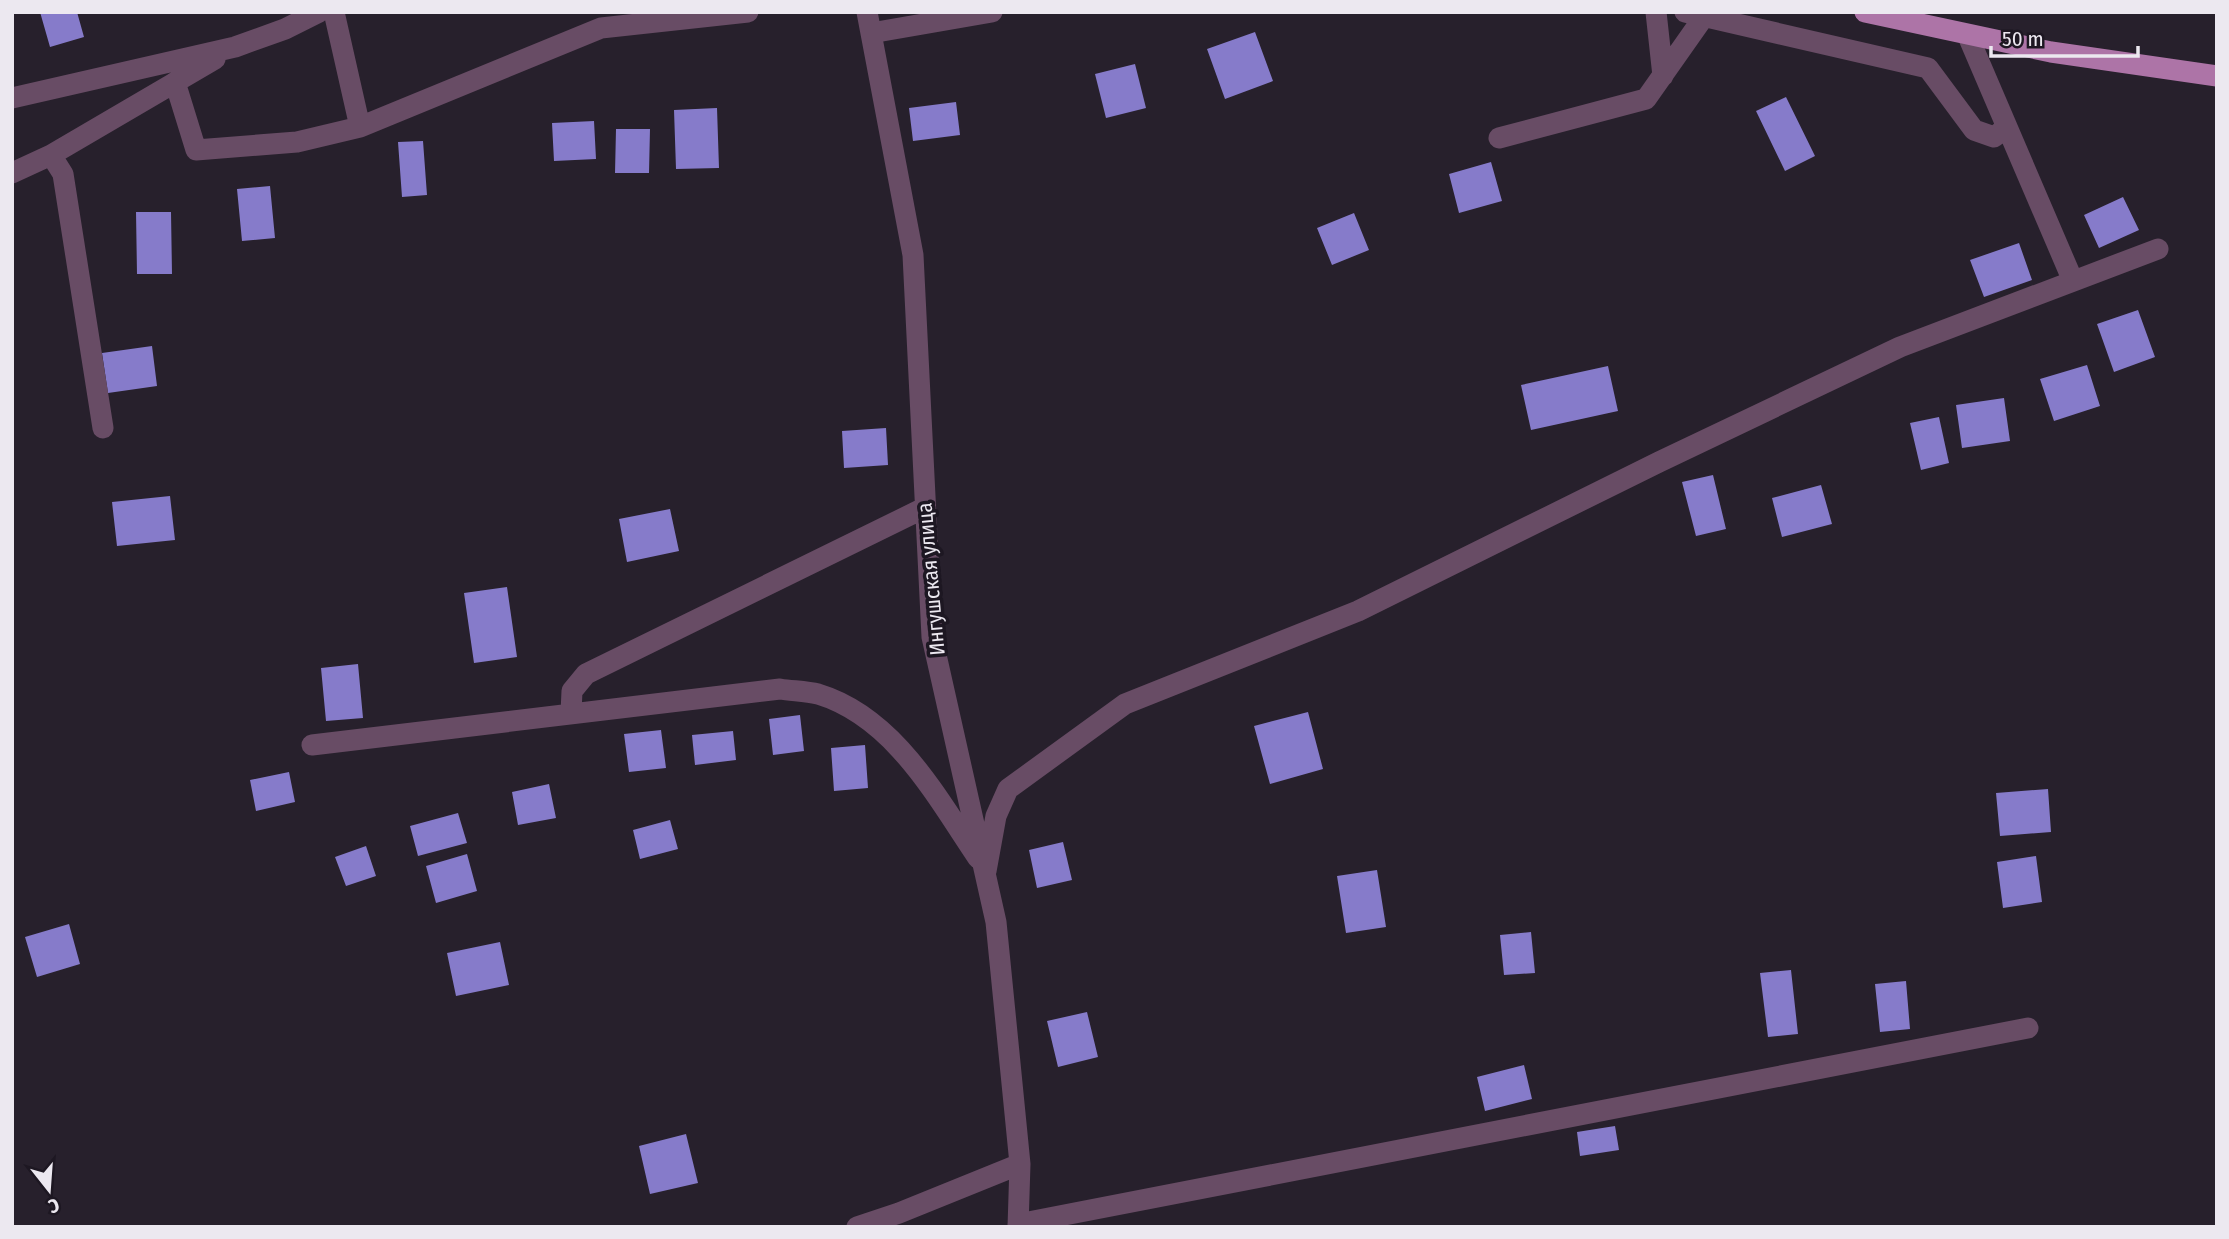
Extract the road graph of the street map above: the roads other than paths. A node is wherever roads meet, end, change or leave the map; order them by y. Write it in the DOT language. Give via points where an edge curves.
graph roads {
  1 [pos="319,12"];
  2 [pos="334,12"];
  3 [pos="748,12"];
  4 [pos="992,12"];
  5 [pos="1656,12"];
  6 [pos="1865,12"];
  7 [pos="1694,15"];
  8 [pos="869,23"];
  9 [pos="1968,36"];
  10 [pos="235,47"];
  11 [pos="1663,76"];
  12 [pos="2217,76"];
  13 [pos="175,82"];
  14 [pos="12,98"];
  15 [pos="360,127"];
  16 [pos="2007,127"];
  17 [pos="1499,138"];
  18 [pos="51,155"];
  19 [pos="12,173"];
  20 [pos="2158,249"];
  21 [pos="2073,281"];
  22 [pos="103,428"];
  23 [pos="924,508"];
  24 [pos="571,713"];
  25 [pos="312,745"];
  26 [pos="986,871"];
  27 [pos="2028,1028"];
  28 [pos="1020,1164"];
  29 [pos="1018,1225"];
  30 [pos="857,1227"];
  1 -- 10 [label="street"];
  2 -- 15 [label="street"];
  3 -- 15 [label="street" via="601,28"];
  4 -- 8 [label="street"];
  5 -- 11 [label="street"];
  6 -- 9 [label="main road"];
  7 -- 11 [label="street"];
  7 -- 16 [label="street" via="1928,68 1975,130 1994,137"];
  8 -- 23 [label="street, Ингушская улица" via="913,254"];
  9 -- 12 [label="main road"];
  9 -- 16 [label="street"];
  10 -- 13 [label="street"];
  10 -- 14 [label="street"];
  11 -- 17 [label="street" via="1646,99"];
  13 -- 15 [label="street" via="196,150 297,142"];
  13 -- 18 [label="street"];
  16 -- 21 [label="street"];
  18 -- 19 [label="street"];
  18 -- 22 [label="street" via="63,174"];
  20 -- 21 [label="street"];
  21 -- 26 [label="street" via="1900,347 1358,611 1125,704 1008,789 996,816"];
  23 -- 24 [label="street" via="586,674 572,691"];
  23 -- 26 [label="street, Ингушская улица" via="932,637"];
  24 -- 25 [label="street"];
  24 -- 26 [label="street" via="780,690 816,694 844,704 897,747 928,783"];
  26 -- 28 [label="street, Ингушская улица" via="996,922"];
  27 -- 29 [label="street"];
  28 -- 29 [label="street, Ингушская улица"];
  28 -- 30 [label="street"];
}
